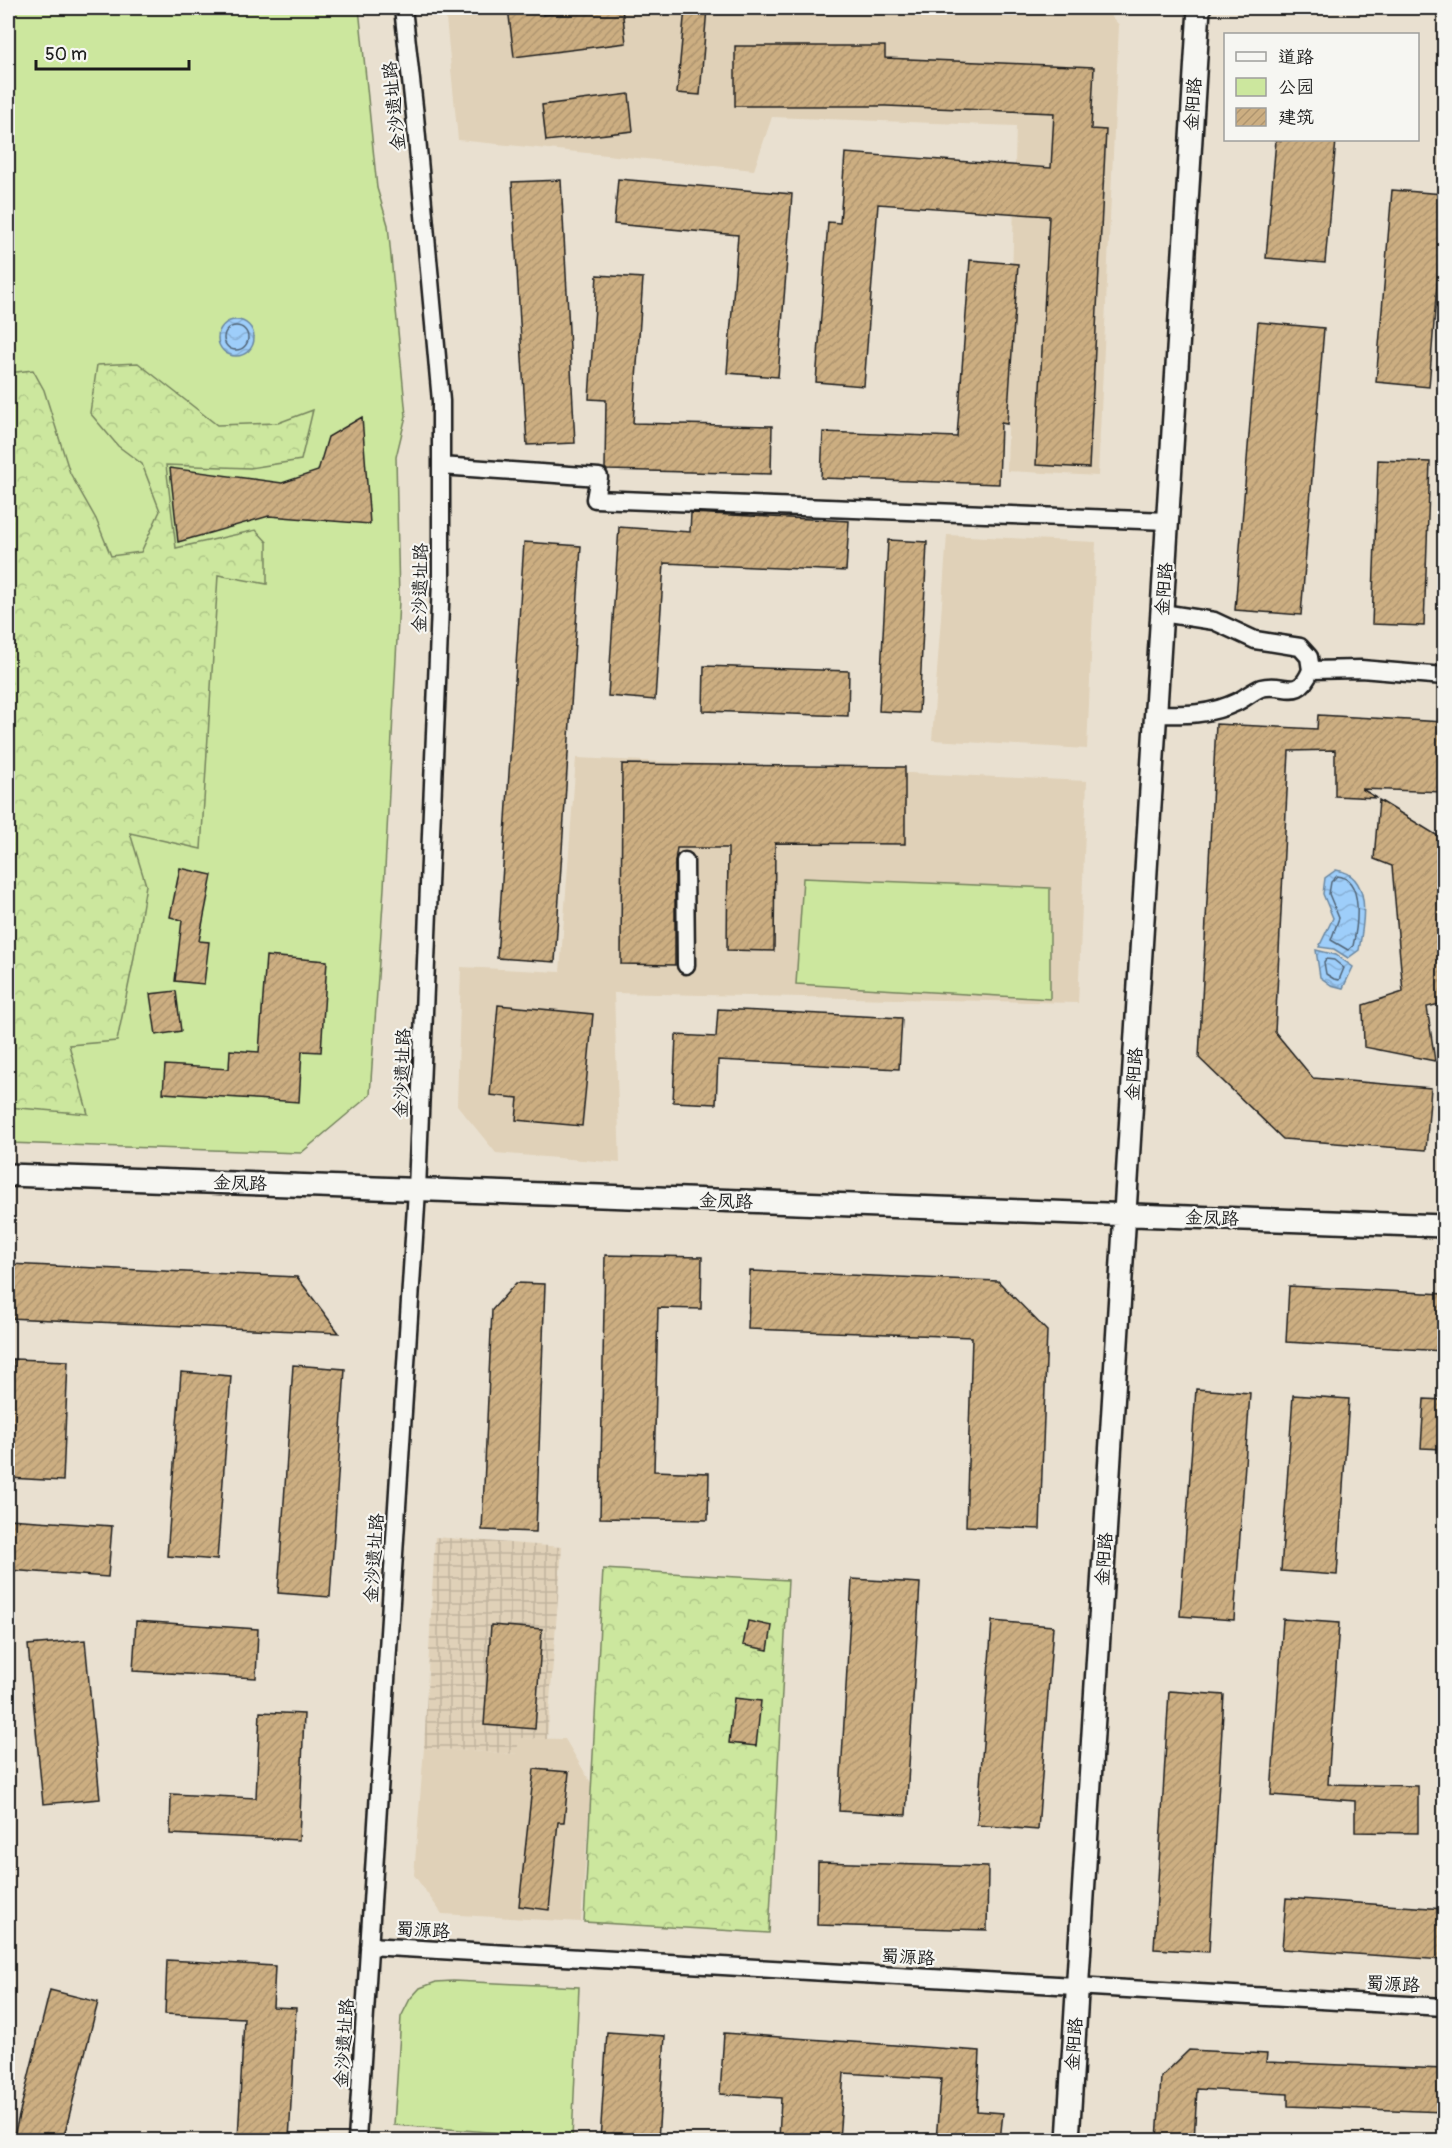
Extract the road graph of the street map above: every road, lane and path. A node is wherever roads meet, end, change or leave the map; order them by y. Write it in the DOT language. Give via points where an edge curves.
graph roads {
  1 [pos="403,8"];
  2 [pos="1199,8"];
  3 [pos="441,466"];
  4 [pos="1168,521"];
  5 [pos="1162,613"];
  6 [pos="1311,670"];
  7 [pos="1444,676"];
  8 [pos="1156,714"];
  9 [pos="685,861"];
  10 [pos="686,965"];
  11 [pos="8,1175"];
  12 [pos="417,1190"];
  13 [pos="1125,1215"];
  14 [pos="1444,1226"];
  15 [pos="369,1946"];
  16 [pos="1078,1986"];
  17 [pos="1444,2007"];
  18 [pos="357,2140"];
  19 [pos="1068,2140"];
  1 -- 3 [label="street, 金沙遗址路" via="440,390"];
  2 -- 4 [label="street, 金阳路"];
  3 -- 4 [label="street" via="599,477 596,500"];
  3 -- 12 [label="street, 金沙遗址路" via="441,581"];
  4 -- 5 [label="street, 金阳路"];
  5 -- 6 [label="street" via="1214,621 1255,640 1300,647 1309,657"];
  5 -- 8 [label="street, 金阳路"];
  6 -- 7 [label="street"];
  6 -- 8 [label="street" via="1303,685 1296,689 1264,688 1201,714"];
  8 -- 13 [label="street, 金阳路"];
  9 -- 10 [label="street"];
  11 -- 12 [label="street, 金凤路"];
  12 -- 13 [label="street, 金凤路"];
  12 -- 15 [label="street, 金沙遗址路"];
  13 -- 14 [label="street, 金凤路"];
  13 -- 16 [label="street, 金阳路"];
  15 -- 16 [label="street, 蜀源路"];
  15 -- 18 [label="street, 金沙遗址路"];
  16 -- 17 [label="street, 蜀源路"];
  16 -- 19 [label="street, 金阳路"];
}
